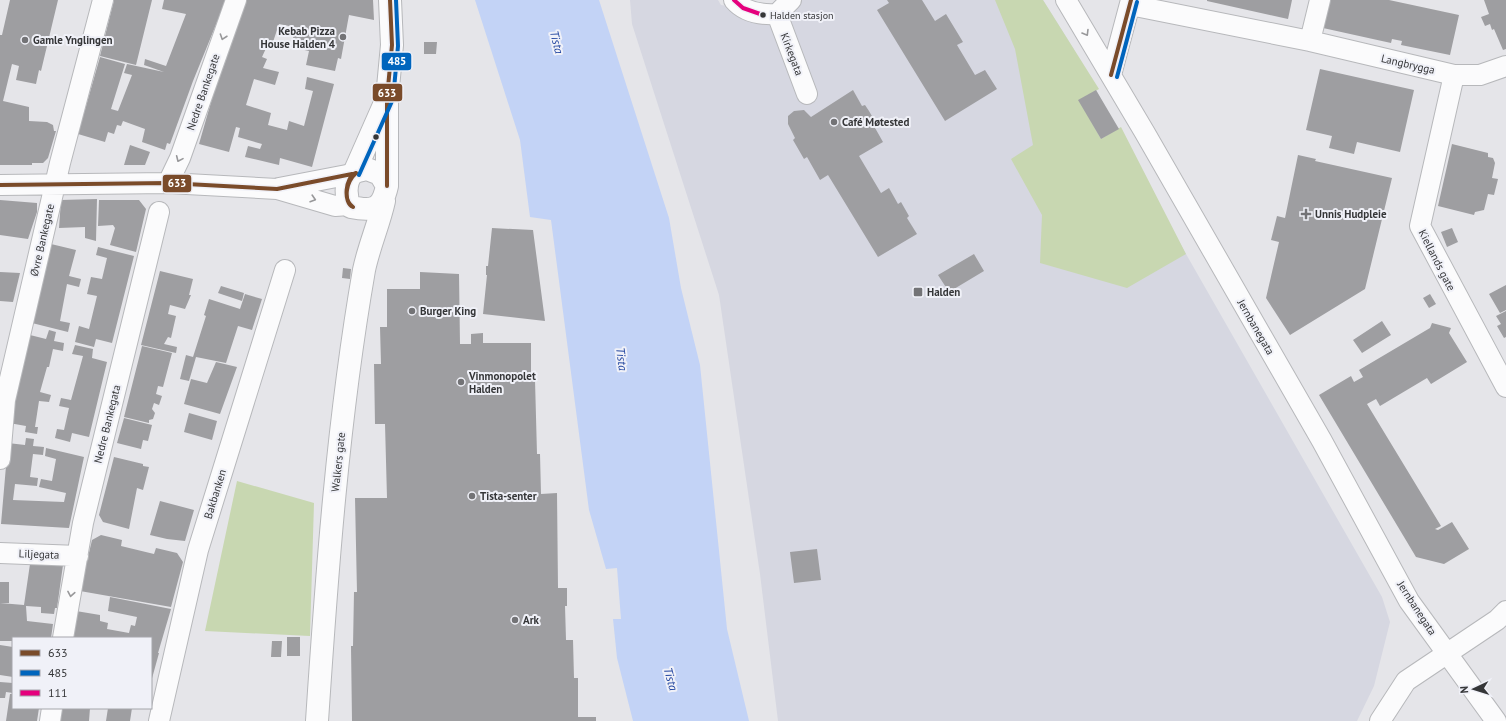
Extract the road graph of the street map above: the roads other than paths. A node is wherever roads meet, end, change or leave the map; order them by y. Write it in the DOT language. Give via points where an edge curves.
graph roads {
  1 [pos="103,0"];
  2 [pos="236,0"];
  3 [pos="390,0"];
  4 [pos="734,0"];
  5 [pos="1066,0"];
  6 [pos="1320,0"];
  7 [pos="1131,2"];
  8 [pos="784,7"];
  9 [pos="1310,41"];
  10 [pos="1506,66"];
  11 [pos="1111,75"];
  12 [pos="1454,75"];
  13 [pos="807,94"];
  14 [pos="387,98"];
  15 [pos="353,174"];
  16 [pos="168,183"];
  17 [pos="56,184"];
  18 [pos="0,185"];
  19 [pos="277,189"];
  20 [pos="385,193"];
  21 [pos="350,206"];
  22 [pos="160,212"];
  23 [pos="368,250"];
  24 [pos="285,270"];
  25 [pos="1506,387"];
  26 [pos="0,459"];
  27 [pos="0,553"];
  28 [pos="78,556"];
  29 [pos="1506,610"];
  30 [pos="63,637"];
  31 [pos="1447,653"];
  32 [pos="52,709"];
  33 [pos="50,721"];
  34 [pos="159,721"];
  35 [pos="317,721"];
  36 [pos="1380,721"];
  37 [pos="1496,721"];
  1 -- 17 [label="street, Øvre Bankegate"];
  2 -- 16 [label="street, Nedre Bankegate, one-way" via="180,158"];
  3 -- 14 [label="street" via="392,46"];
  4 -- 8 [label="street, Kirkegata" via="751,12 763,15"];
  5 -- 11 [label="street, Jernbanegata, one-way"];
  6 -- 9 [label="street"];
  7 -- 9 [label="street, Langbrygga"];
  7 -- 11 [label="street"];
  8 -- 13 [label="street, Kirkegata"];
  9 -- 12 [label="street, Langbrygga"];
  10 -- 12 [label="street, Langbrygga" via="1480,75"];
  11 -- 31 [label="street, Jernbanegata" via="1322,441 1409,601"];
  12 -- 25 [label="street, Kiellands gate" via="1420,226"];
  14 -- 15 [label="street"];
  14 -- 20 [label="street"];
  15 -- 19 [label="street"];
  15 -- 20 [label="street" via="367,169 380,174"];
  15 -- 21 [label="street" via="347,183 346,193"];
  16 -- 17 [label="street"];
  16 -- 19 [label="street"];
  17 -- 18 [label="street"];
  17 -- 26 [label="street, Øvre Bankegate" via="5,400"];
  19 -- 21 [label="street, one-way" via="335,206"];
  20 -- 21 [label="street" via="375,208"];
  20 -- 23 [label="street" via="379,221"];
  21 -- 23 [label="street, Walkers gate"];
  22 -- 28 [label="street, Nedre Bankegata" via="83,523"];
  23 -- 35 [label="street, Walkers gate" via="339,447"];
  24 -- 34 [label="street, Bakbanken" via="198,550"];
  27 -- 28 [label="street, Liljegata"];
  28 -- 30 [label="street, Nedre Bankegata, one-way"];
  29 -- 31 [label="street" via="1497,620"];
  31 -- 36 [label="street" via="1406,681"];
  31 -- 37 [label="street, Jernbanegata"];
  32 -- 33 [label="street"];
}
